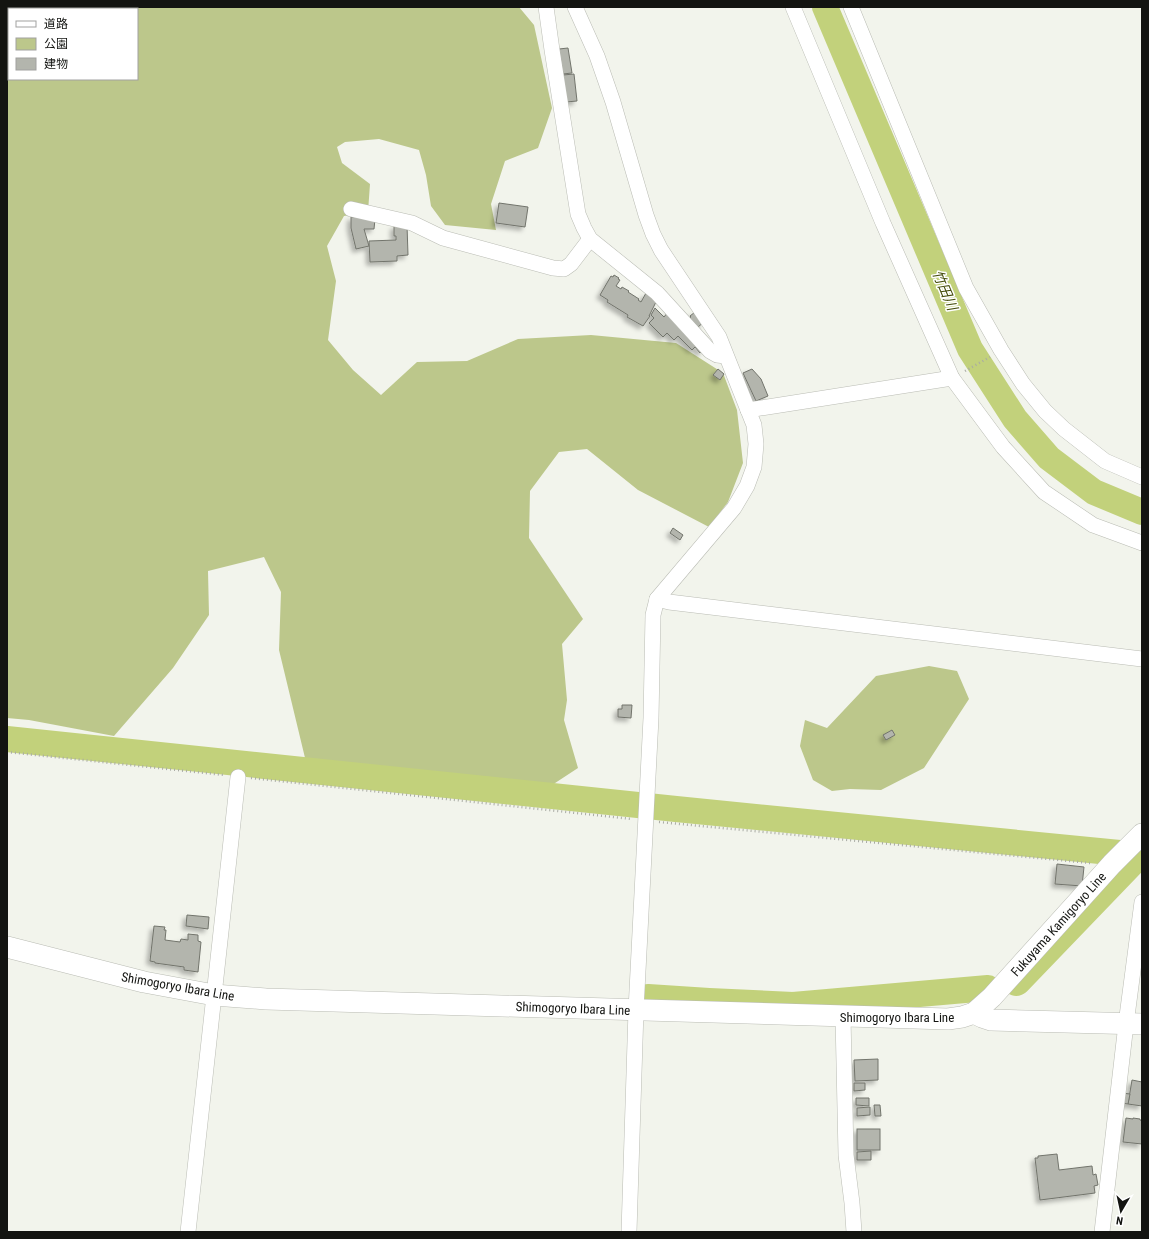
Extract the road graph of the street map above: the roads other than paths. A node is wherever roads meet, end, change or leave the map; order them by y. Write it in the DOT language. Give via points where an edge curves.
graph roads {
  1 [pos="546,7"];
  2 [pos="574,7"];
  3 [pos="794,7"];
  4 [pos="851,7"];
  5 [pos="351,209"];
  6 [pos="590,239"];
  7 [pos="726,356"];
  8 [pos="958,375"];
  9 [pos="748,410"];
  10 [pos="1142,477"];
  11 [pos="1142,542"];
  12 [pos="657,599"];
  13 [pos="1142,659"];
  14 [pos="238,777"];
  15 [pos="1142,834"];
  16 [pos="1142,902"];
  17 [pos="7,947"];
  18 [pos="214,995"];
  19 [pos="636,1010"];
  20 [pos="974,1013"];
  21 [pos="843,1017"];
  22 [pos="1134,1024"];
  23 [pos="188,1232"];
  24 [pos="629,1232"];
  25 [pos="854,1232"];
  26 [pos="1102,1232"];
  1 -- 6 [label="street" via="578,214"];
  2 -- 7 [label="street" via="597,56 653,234 719,337"];
  3 -- 8 [label="street" via="883,223"];
  4 -- 10 [label="street" via="966,288 1001,350 1023,384 1064,429 1105,460"];
  5 -- 6 [label="street" via="412,223 443,238 553,268 564,269 571,264"];
  6 -- 7 [label="street" via="657,292 710,351"];
  7 -- 9 [label="street"];
  8 -- 9 [label="street"];
  8 -- 11 [label="street" via="1003,447 1044,492 1093,525"];
  9 -- 12 [label="street" via="754,425 756,444 754,468 747,486 734,508"];
  12 -- 13 [label="street"];
  12 -- 19 [label="street" via="652,615 647,797"];
  14 -- 18 [label="street"];
  15 -- 20 [label="main road, Fukuyama Kamigoryo Line" via="992,997"];
  16 -- 22 [label="street"];
  17 -- 18 [label="main road, Shimogoryo Ibara Line" via="144,982"];
  18 -- 19 [label="main road, Shimogoryo Ibara Line" via="274,1000"];
  18 -- 23 [label="street"];
  19 -- 21 [label="main road, Shimogoryo Ibara Line"];
  19 -- 24 [label="street"];
  20 -- 21 [label="main road, Shimogoryo Ibara Line" via="948,1019"];
  20 -- 22 [label="main road" via="991,1020"];
  21 -- 25 [label="street" via="846,1155"];
  22 -- 26 [label="street"];
}
